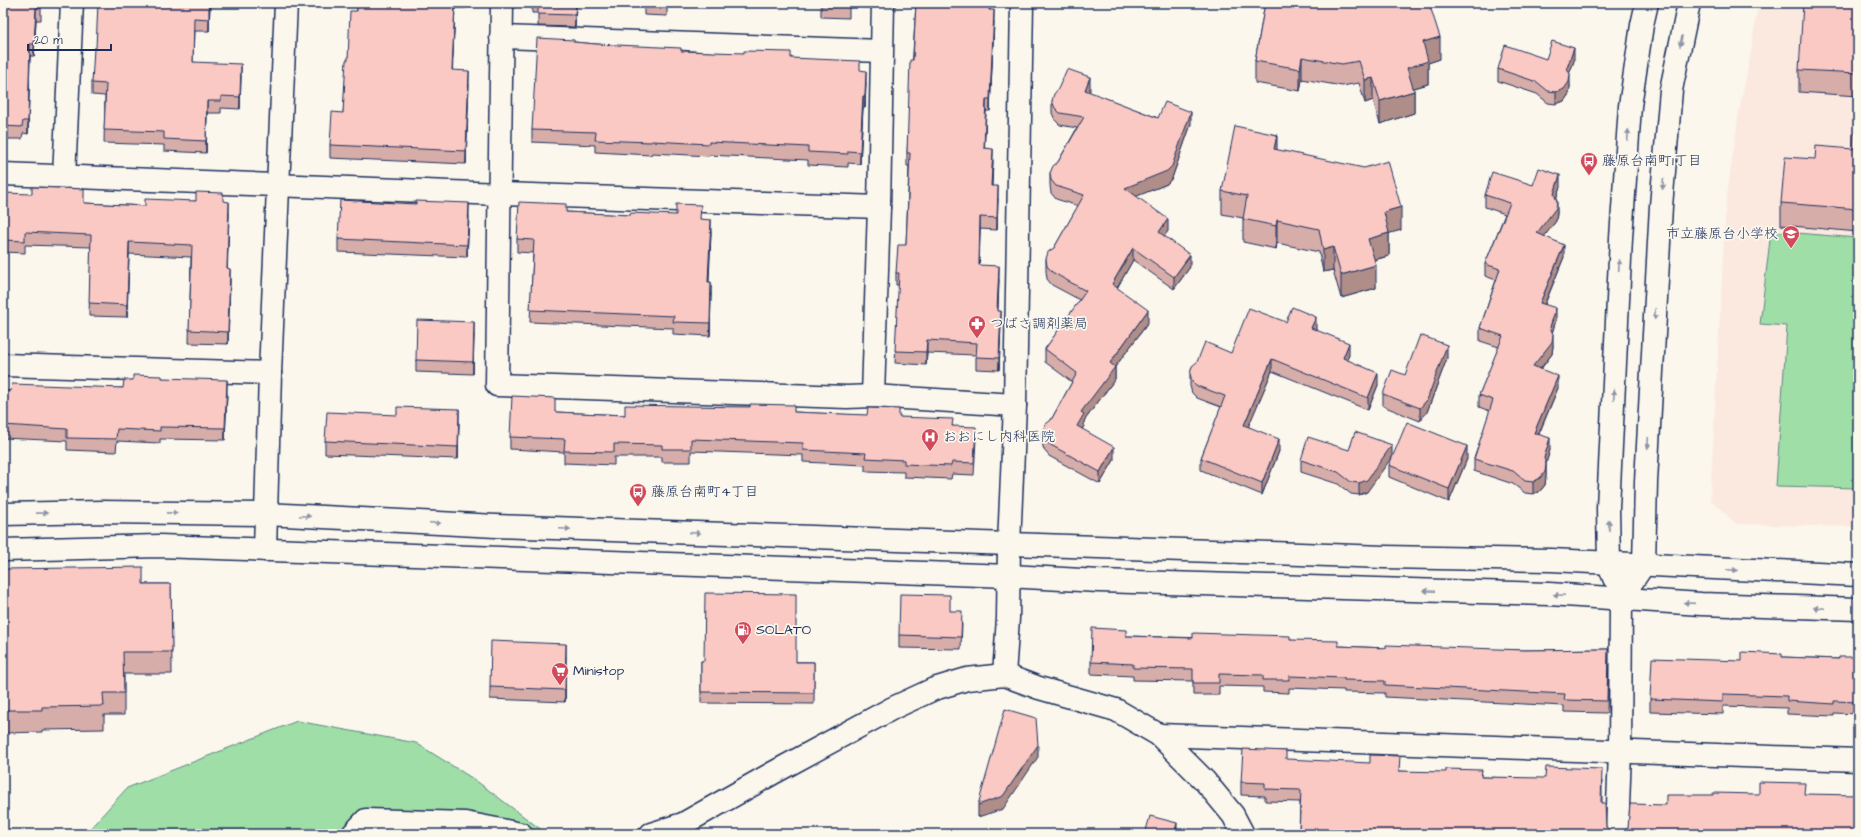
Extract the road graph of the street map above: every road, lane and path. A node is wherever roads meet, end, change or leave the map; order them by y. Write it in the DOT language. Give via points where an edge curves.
graph roads {
  1 [pos="72,3"];
  2 [pos="286,3"];
  3 [pos="502,3"];
  4 [pos="883,3"];
  5 [pos="1022,3"];
  6 [pos="1648,3"];
  7 [pos="1688,3"];
  8 [pos="501,36"];
  9 [pos="881,51"];
  10 [pos="3,174"];
  11 [pos="64,177"];
  12 [pos="278,185"];
  13 [pos="500,194"];
  14 [pos="879,207"];
  15 [pos="3,365"];
  16 [pos="270,373"];
  17 [pos="873,396"];
  18 [pos="1015,405"];
  19 [pos="3,514"];
  20 [pos="266,514"];
  21 [pos="1009,545"];
  22 [pos="3,550"];
  23 [pos="265,550"];
  24 [pos="1609,564"];
  25 [pos="1644,564"];
  26 [pos="1858,575"];
  27 [pos="1009,576"];
  28 [pos="1620,598"];
  29 [pos="1858,609"];
  30 [pos="1004,675"];
  31 [pos="1159,735"];
  32 [pos="1620,751"];
  33 [pos="1858,760"];
  34 [pos="683,829"];
  35 [pos="353,834"];
  36 [pos="521,834"];
  37 [pos="652,834"];
  38 [pos="1243,834"];
  39 [pos="1617,834"];
  1 -- 11 [label="street"];
  2 -- 12 [label="street"];
  3 -- 8 [label="street"];
  4 -- 9 [label="street"];
  5 -- 18 [label="street"];
  24 -- 6 [label="street, one-way" via="1608,508 1620,238 1630,106 1642,25"];
  7 -- 25 [label="street, one-way" via="1671,90 1661,206"];
  8 -- 9 [label="street"];
  8 -- 13 [label="street"];
  9 -- 14 [label="street"];
  10 -- 11 [label="street"];
  11 -- 12 [label="street"];
  12 -- 13 [label="street"];
  12 -- 16 [label="street"];
  13 -- 14 [label="street"];
  13 -- 17 [label="street" via="497,385"];
  14 -- 17 [label="street"];
  15 -- 16 [label="street"];
  16 -- 20 [label="street"];
  17 -- 18 [label="street"];
  18 -- 21 [label="street"];
  19 -- 20 [label="street, one-way"];
  20 -- 21 [label="street, one-way" via="496,526"];
  20 -- 23 [label="street"];
  21 -- 24 [label="street" via="1551,560"];
  21 -- 27 [label="street"];
  22 -- 23 [label="street" via="158,546"];
  23 -- 27 [label="street"];
  24 -- 25 [label="street"];
  24 -- 28 [label="street"];
  25 -- 26 [label="street, one-way"];
  25 -- 28 [label="street"];
  28 -- 27 [label="street, one-way"];
  27 -- 30 [label="street"];
  29 -- 28 [label="street, one-way" via="1701,604"];
  28 -- 32 [label="street"];
  30 -- 31 [label="street" via="1116,710"];
  30 -- 34 [label="street" via="967,679 934,689 900,705 772,773"];
  31 -- 32 [label="street"];
  31 -- 38 [label="street" via="1204,780 1233,815"];
  32 -- 33 [label="street"];
  32 -- 39 [label="street"];
  34 -- 37 [label="street"];
  35 -- 36 [label="street" via="366,820 465,823"];
}
